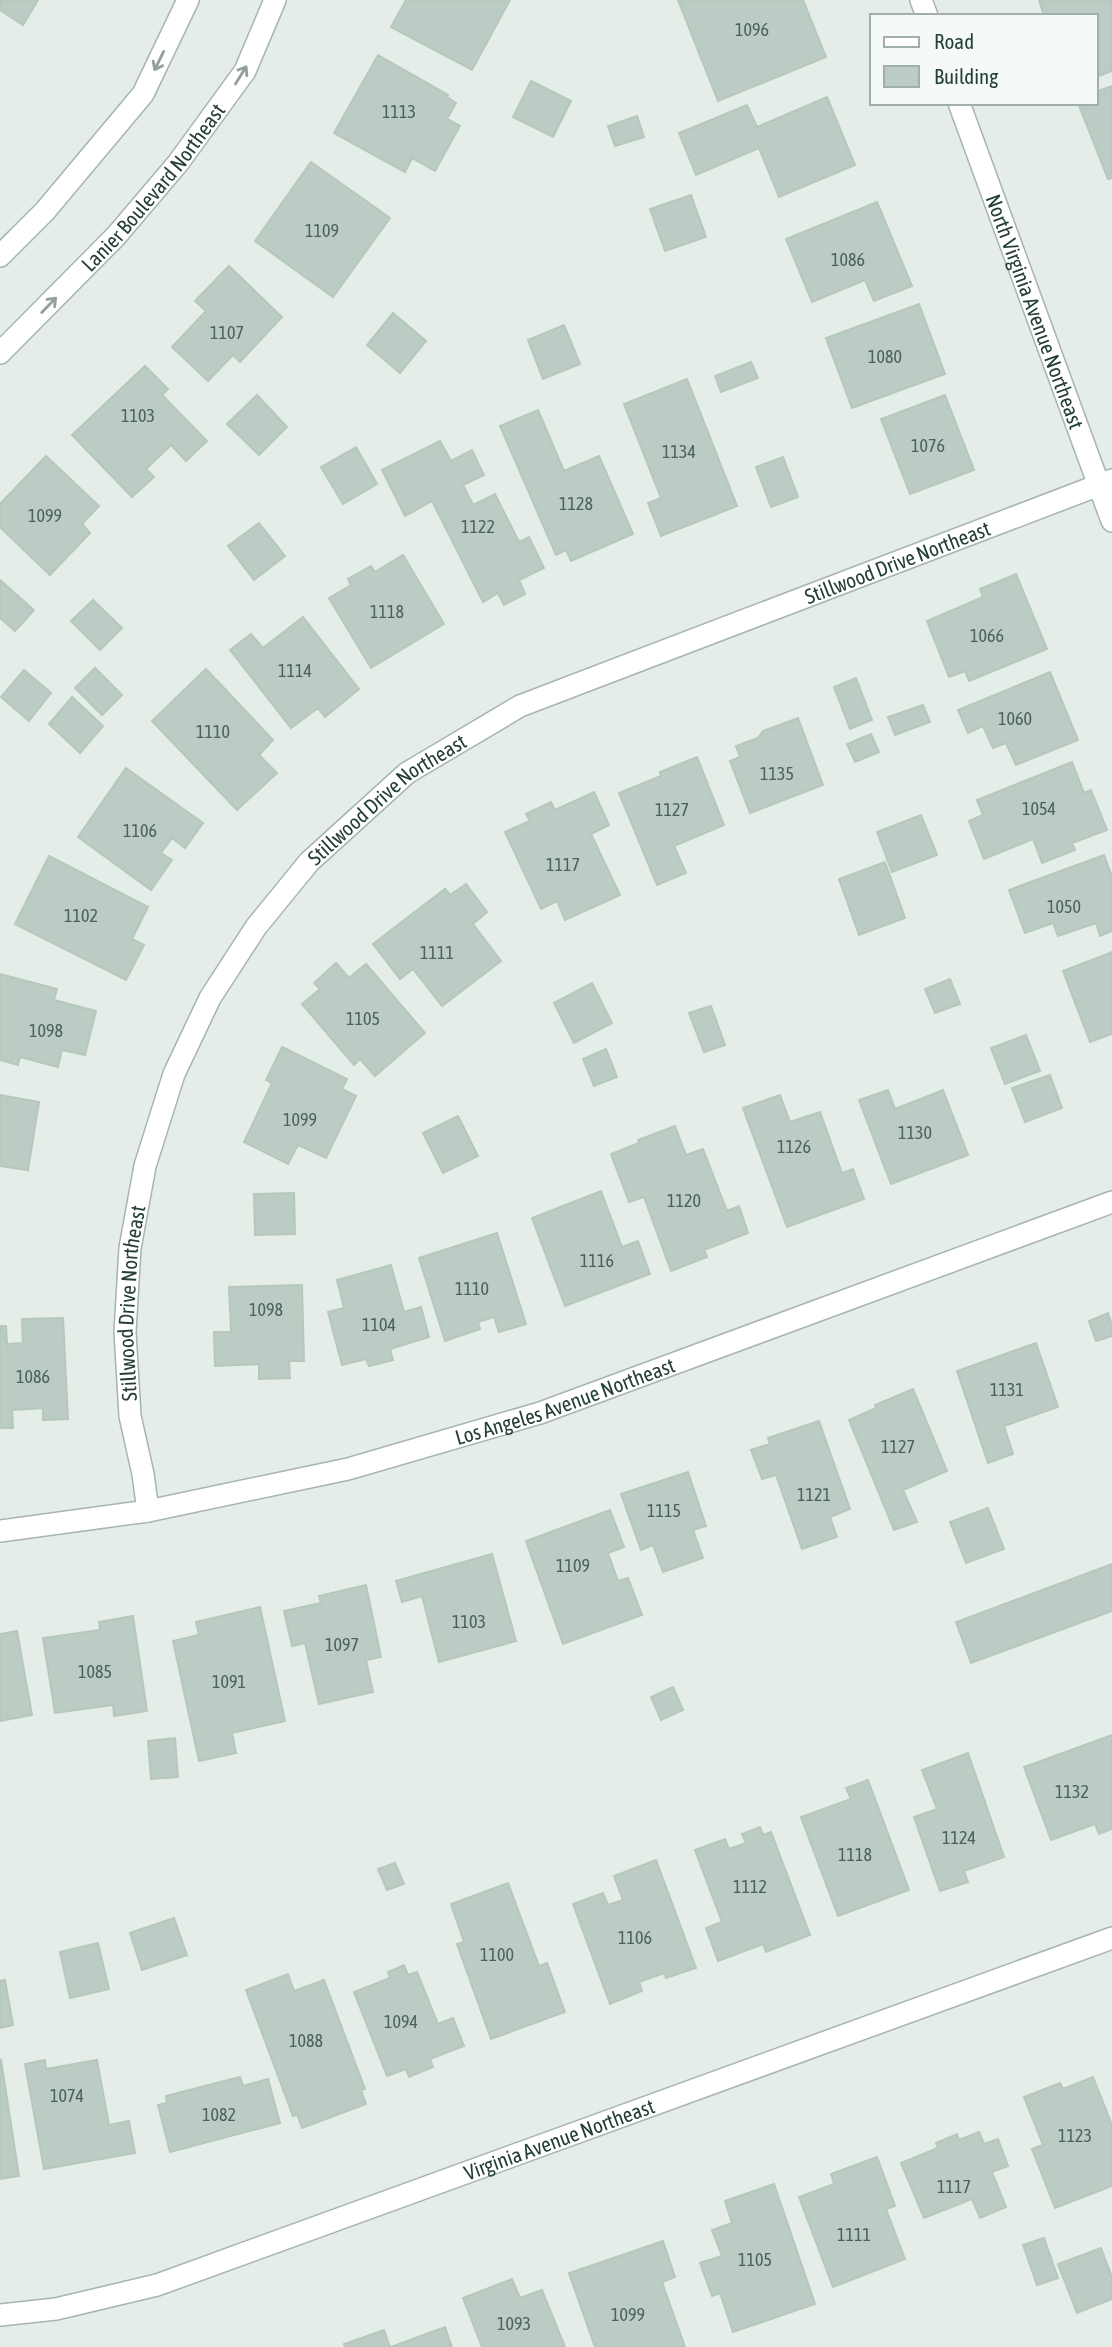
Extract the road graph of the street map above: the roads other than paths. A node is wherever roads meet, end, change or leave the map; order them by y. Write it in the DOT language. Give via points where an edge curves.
graph roads {
  1 [pos="188,0"];
  2 [pos="275,0"];
  3 [pos="960,105"];
  4 [pos="0,256"];
  5 [pos="0,353"];
  6 [pos="1105,483"];
  7 [pos="1112,521"];
  8 [pos="1112,1202"];
  9 [pos="148,1511"];
  10 [pos="0,1531"];
  11 [pos="1112,1938"];
  12 [pos="0,2315"];
  1 -- 4 [label="street, one-way" via="143,94 45,211"];
  5 -- 2 [label="street, Lanier Boulevard Northeast, one-way" via="116,236 178,163 245,71"];
  3 -- 6 [label="street, North Virginia Avenue Northeast"];
  6 -- 7 [label="street, North Virginia Avenue Northeast"];
  6 -- 9 [label="street, Stillwood Drive Northeast" via="520,706 407,773 309,862 256,927 210,998 174,1074 145,1166 130,1248 125,1332 130,1416"];
  8 -- 9 [label="street, Los Angeles Avenue Northeast" via="540,1413 348,1469"];
  9 -- 10 [label="street, Los Angeles Avenue Northeast"];
  11 -- 12 [label="street, Virginia Avenue Northeast" via="157,2285 56,2309"];
}
